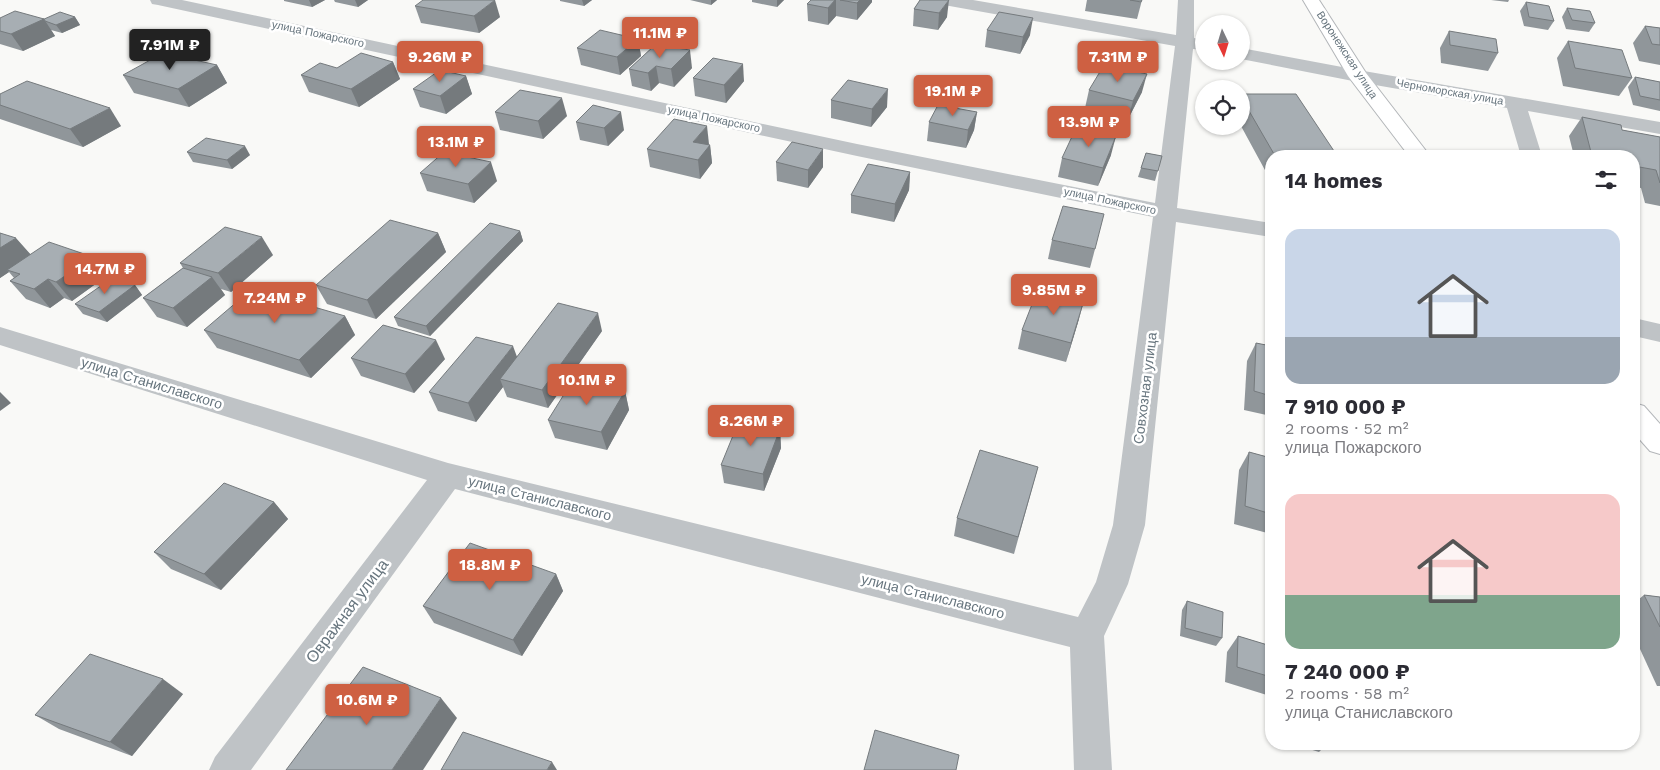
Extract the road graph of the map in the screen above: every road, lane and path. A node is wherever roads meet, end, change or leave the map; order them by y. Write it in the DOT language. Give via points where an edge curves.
graph roads {
  1 [pos="158,0"];
  2 [pos="944,0"];
  3 [pos="1186,0"];
  4 [pos="1311,0"];
  5 [pos="1195,44"];
  6 [pos="1250,55"];
  7 [pos="1358,76"];
  8 [pos="1516,104"];
  9 [pos="1660,128"];
  10 [pos="1415,150"];
  11 [pos="1529,150"];
  12 [pos="1166,213"];
  13 [pos="1265,229"];
  14 [pos="1640,328"];
  15 [pos="1660,333"];
  16 [pos="0,336"];
  17 [pos="1640,421"];
  18 [pos="1660,443"];
  19 [pos="448,475"];
  20 [pos="1087,634"];
  21 [pos="228,770"];
  22 [pos="1093,770"];
  1 -- 12 [label="street, улица Пожарского"];
  2 -- 5 [label="street"];
  3 -- 5 [label="street, Совхозная улица"];
  4 -- 7 [label="highway, Воронежская улица"];
  5 -- 12 [label="street, Совхозная улица"];
  6 -- 7 [label="street, Черноморская улица"];
  7 -- 8 [label="street, Черноморская улица"];
  7 -- 10 [label="highway, Воронежская улица"];
  8 -- 9 [label="street, Черноморская улица"];
  8 -- 11 [label="street"];
  12 -- 13 [label="street, улица Пожарского"];
  12 -- 20 [label="street, Совхозная улица" via="1129,525 1112,584"];
  14 -- 15 [label="street"];
  16 -- 19 [label="street, улица Станиславского"];
  17 -- 18 [label="highway"];
  19 -- 20 [label="street, улица Станиславского"];
  19 -- 21 [label="street, Овражная улица"];
  20 -- 22 [label="street, Совхозная улица"];
}
